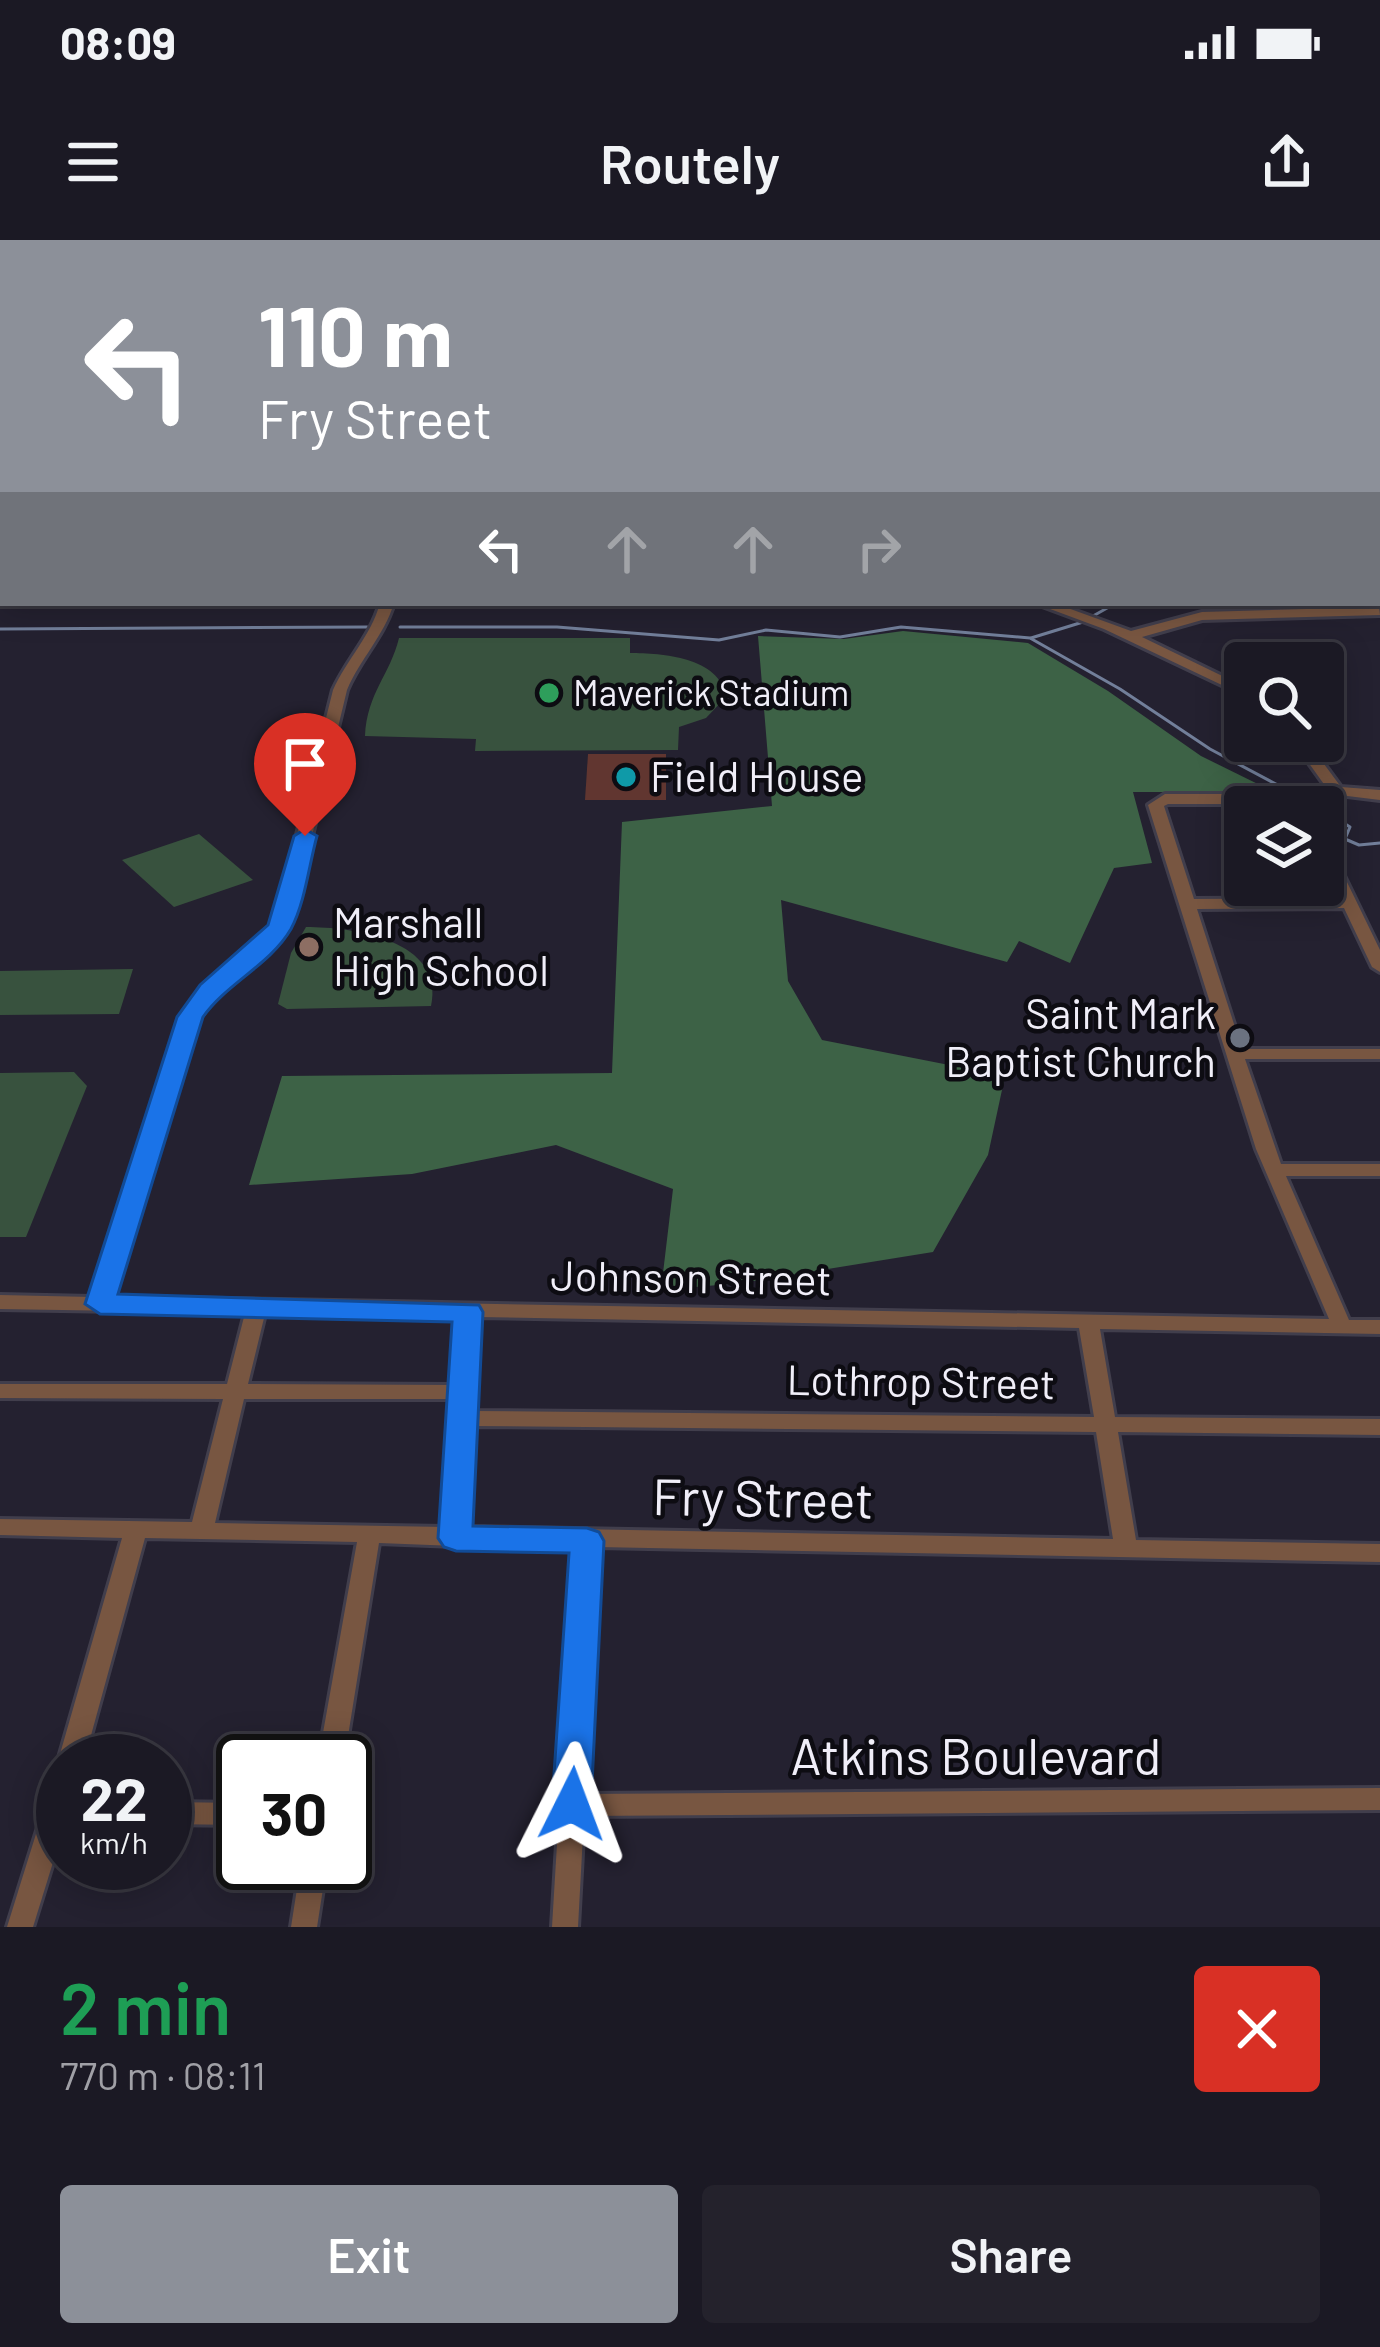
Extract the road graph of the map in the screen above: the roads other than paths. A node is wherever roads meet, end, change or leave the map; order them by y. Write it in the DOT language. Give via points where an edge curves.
graph roads {
  1 [pos="386,606"];
  2 [pos="1049,606"];
  3 [pos="1380,612"];
  4 [pos="1130,636"];
  5 [pos="1224,682"];
  6 [pos="1315,762"];
  7 [pos="1380,795"];
  8 [pos="1224,800"];
  9 [pos="1344,894"];
  10 [pos="1348,903"];
  11 [pos="1188,904"];
  12 [pos="1380,967"];
  13 [pos="1233,1054"];
  14 [pos="1380,1054"];
  15 [pos="1279,1170"];
  16 [pos="1380,1170"];
  17 [pos="0,1302"];
  18 [pos="100,1304"];
  19 [pos="256,1308"];
  20 [pos="468,1312"];
  21 [pos="1089,1324"];
  22 [pos="1342,1326"];
  23 [pos="1380,1327"];
  24 [pos="0,1391"];
  25 [pos="235,1391"];
  26 [pos="463,1392"];
  27 [pos="461,1418"];
  28 [pos="1102,1424"];
  29 [pos="1380,1427"];
  30 [pos="0,1527"];
  31 [pos="136,1530"];
  32 [pos="201,1532"];
  33 [pos="370,1537"];
  34 [pos="456,1538"];
  35 [pos="587,1541"];
  36 [pos="1126,1550"];
  37 [pos="1380,1553"];
  38 [pos="79,1734"];
  39 [pos="336,1734"];
  40 [pos="1380,1799"];
  41 [pos="572,1804"];
  42 [pos="36,1879"];
  43 [pos="310,1890"];
  44 [pos="20,1927"];
  45 [pos="304,1927"];
  46 [pos="565,1927"];
  1 -- 18 [label="street" via="379,635 340,690 284,919 201,999 182,1037"];
  2 -- 4 [label="street"];
  3 -- 4 [label="street" via="1202,616"];
  4 -- 5 [label="street"];
  6 -- 7 [label="street" via="1336,791"];
  8 -- 11 [label="street" via="1157,802"];
  9 -- 10 [label="street"];
  10 -- 11 [label="street"];
  10 -- 12 [label="street"];
  11 -- 13 [label="street"];
  13 -- 14 [label="street"];
  13 -- 15 [label="street"];
  15 -- 16 [label="street"];
  15 -- 22 [label="street"];
  17 -- 18 [label="street, Johnson Street"];
  18 -- 19 [label="street, Johnson Street"];
  19 -- 20 [label="street, Johnson Street"];
  19 -- 25 [label="street"];
  20 -- 21 [label="street, Johnson Street"];
  20 -- 26 [label="street"];
  21 -- 22 [label="street, Johnson Street"];
  21 -- 28 [label="street"];
  22 -- 23 [label="street, Johnson Street"];
  24 -- 25 [label="street"];
  25 -- 26 [label="street"];
  25 -- 32 [label="street"];
  26 -- 27 [label="street"];
  27 -- 28 [label="street, Lothrop Street"];
  27 -- 34 [label="street"];
  28 -- 29 [label="street, Lothrop Street"];
  28 -- 36 [label="street"];
  30 -- 31 [label="street, Fry Street"];
  31 -- 32 [label="street, Fry Street"];
  31 -- 38 [label="street"];
  32 -- 33 [label="street, Fry Street"];
  33 -- 34 [label="street, Fry Street"];
  33 -- 39 [label="street"];
  34 -- 35 [label="street, Fry Street"];
  35 -- 36 [label="street, Fry Street"];
  35 -- 41 [label="street"];
  36 -- 37 [label="street, Fry Street"];
  40 -- 41 [label="street, Atkins Boulevard"];
  41 -- 46 [label="street"];
  42 -- 44 [label="street"];
  43 -- 45 [label="street"];
}
